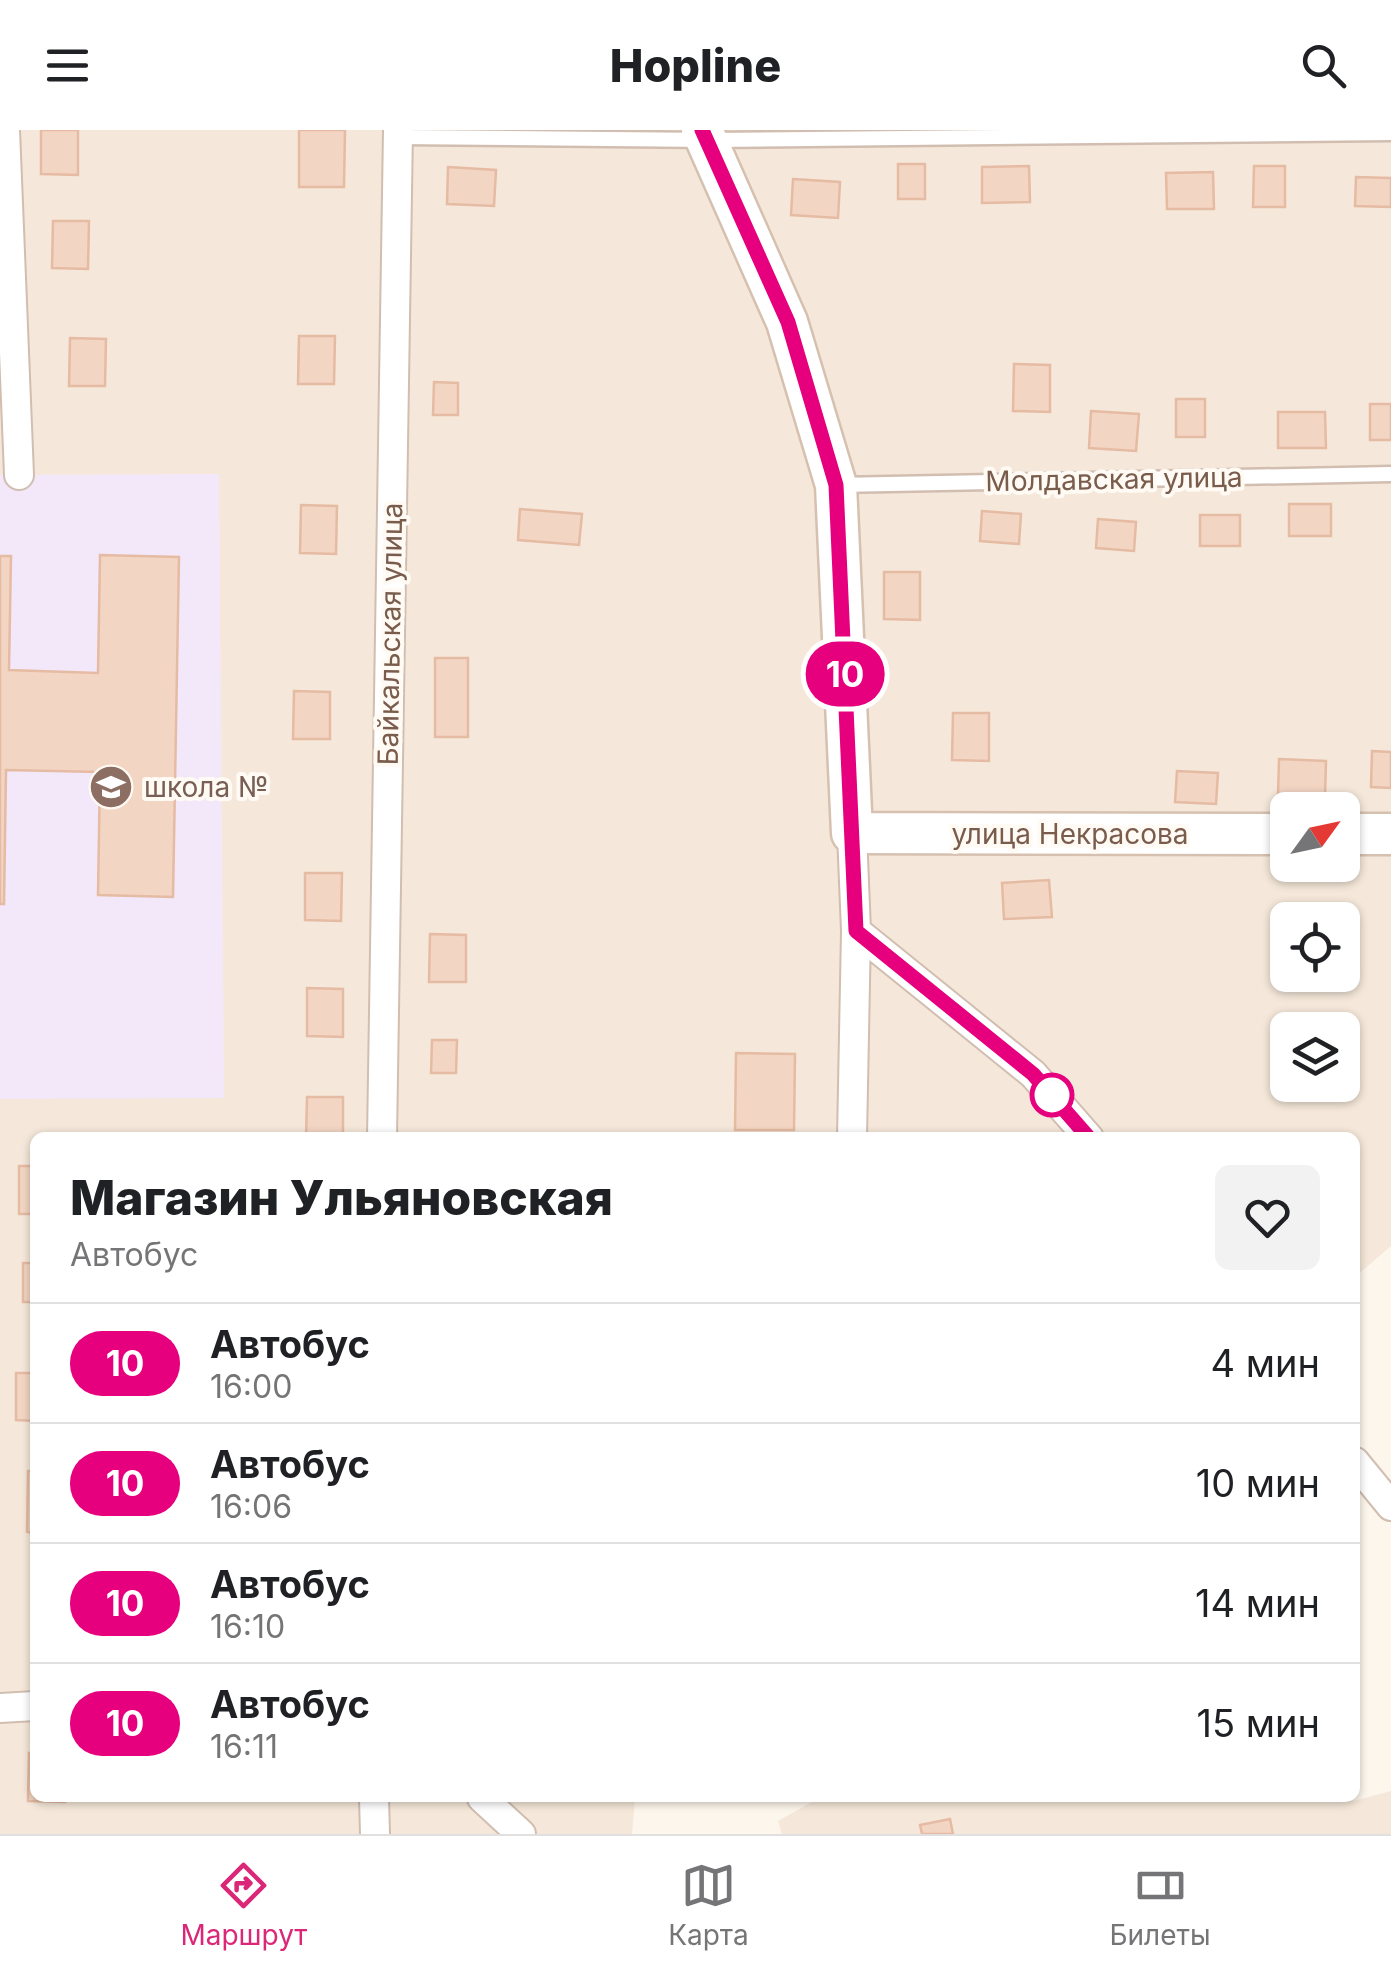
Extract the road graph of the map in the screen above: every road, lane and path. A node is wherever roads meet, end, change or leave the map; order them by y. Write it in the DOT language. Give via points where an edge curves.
graph roads {
  1 [pos="5,130"];
  2 [pos="398,133"];
  3 [pos="1391,133"];
  4 [pos="706,135"];
  5 [pos="1391,474"];
  6 [pos="18,475"];
  7 [pos="836,485"];
  8 [pos="852,833"];
  9 [pos="1270,834"];
  10 [pos="1360,834"];
  11 [pos="1391,834"];
  12 [pos="856,931"];
  13 [pos="382,1132"];
  14 [pos="852,1132"];
  15 [pos="1084,1132"];
  16 [pos="1360,1468"];
  17 [pos="1391,1506"];
  18 [pos="30,1706"];
  19 [pos="0,1708"];
  20 [pos="374,1802"];
  21 [pos="486,1802"];
  22 [pos="375,1834"];
  23 [pos="521,1834"];
  1 -- 6 [label="street"];
  2 -- 4 [label="lane"];
  2 -- 13 [label="street, Байкальская улица"];
  3 -- 4 [label="lane"];
  4 -- 7 [label="street" via="788,322"];
  5 -- 7 [label="lane, Молдавская улица"];
  7 -- 8 [label="street"];
  8 -- 9 [label="street, улица Некрасова"];
  8 -- 12 [label="street"];
  10 -- 11 [label="street"];
  12 -- 14 [label="street"];
  12 -- 15 [label="street" via="1033,1074"];
  16 -- 17 [label="street"];
  18 -- 19 [label="street"];
  20 -- 22 [label="street"];
  21 -- 23 [label="street"];
}
